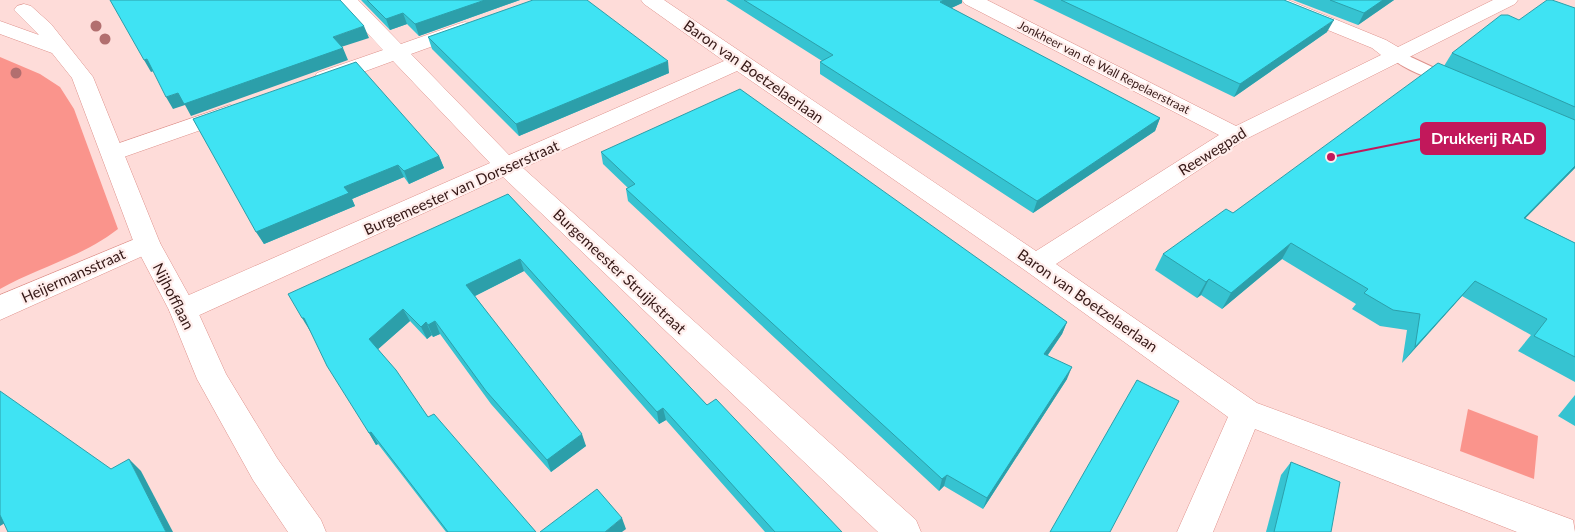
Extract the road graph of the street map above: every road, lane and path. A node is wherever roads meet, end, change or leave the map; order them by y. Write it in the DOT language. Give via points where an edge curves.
graph roads {
  1 [pos="347,0"];
  2 [pos="651,0"];
  3 [pos="972,0"];
  4 [pos="1270,0"];
  5 [pos="1508,0"];
  6 [pos="31,5"];
  7 [pos="0,20"];
  8 [pos="479,23"];
  9 [pos="0,26"];
  10 [pos="62,49"];
  11 [pos="397,53"];
  12 [pos="1398,56"];
  13 [pos="739,62"];
  14 [pos="305,85"];
  15 [pos="1469,90"];
  16 [pos="250,105"];
  17 [pos="1236,135"];
  18 [pos="113,153"];
  19 [pos="507,166"];
  20 [pos="147,243"];
  21 [pos="1036,264"];
  22 [pos="0,309"];
  23 [pos="183,310"];
  24 [pos="1246,412"];
  25 [pos="308,532"];
  26 [pos="904,532"];
  27 [pos="1196,532"];
  28 [pos="1560,532"];
  1 -- 11 [label="street, Burgemeester Struijkstraat"];
  2 -- 13 [label="street, Baron van Boetzelaerlaan"];
  3 -- 17 [label="street, Jonkheer van de Wall Repelaerstraat"];
  4 -- 12 [label="street" via="1379,44"];
  5 -- 12 [label="street, Reewegpad"];
  6 -- 7 [label="street"];
  6 -- 10 [label="street, Nijhofflaan" via="44,28"];
  8 -- 11 [label="street"];
  9 -- 10 [label="street"];
  10 -- 18 [label="street, Nijhofflaan" via="82,77"];
  11 -- 14 [label="street"];
  11 -- 19 [label="street, Burgemeester Struijkstraat"];
  12 -- 15 [label="lane"];
  12 -- 17 [label="street, Reewegpad"];
  13 -- 19 [label="street, Burgemeester van Dorsserstraat"];
  13 -- 21 [label="street, Baron van Boetzelaerlaan"];
  16 -- 18 [label="street"];
  17 -- 21 [label="street, Reewegpad"];
  18 -- 20 [label="street, Nijhofflaan"];
  19 -- 23 [label="street, Burgemeester van Dorsserstraat"];
  19 -- 26 [label="street, Burgemeester Struijkstraat"];
  20 -- 22 [label="street, Heijermansstraat"];
  20 -- 23 [label="street, Nijhofflaan"];
  21 -- 24 [label="street, Baron van Boetzelaerlaan"];
  23 -- 25 [label="street, Nijhofflaan" via="213,379 265,469"];
  24 -- 27 [label="street"];
  24 -- 28 [label="street, Baron van Boetzelaerlaan"];
}
